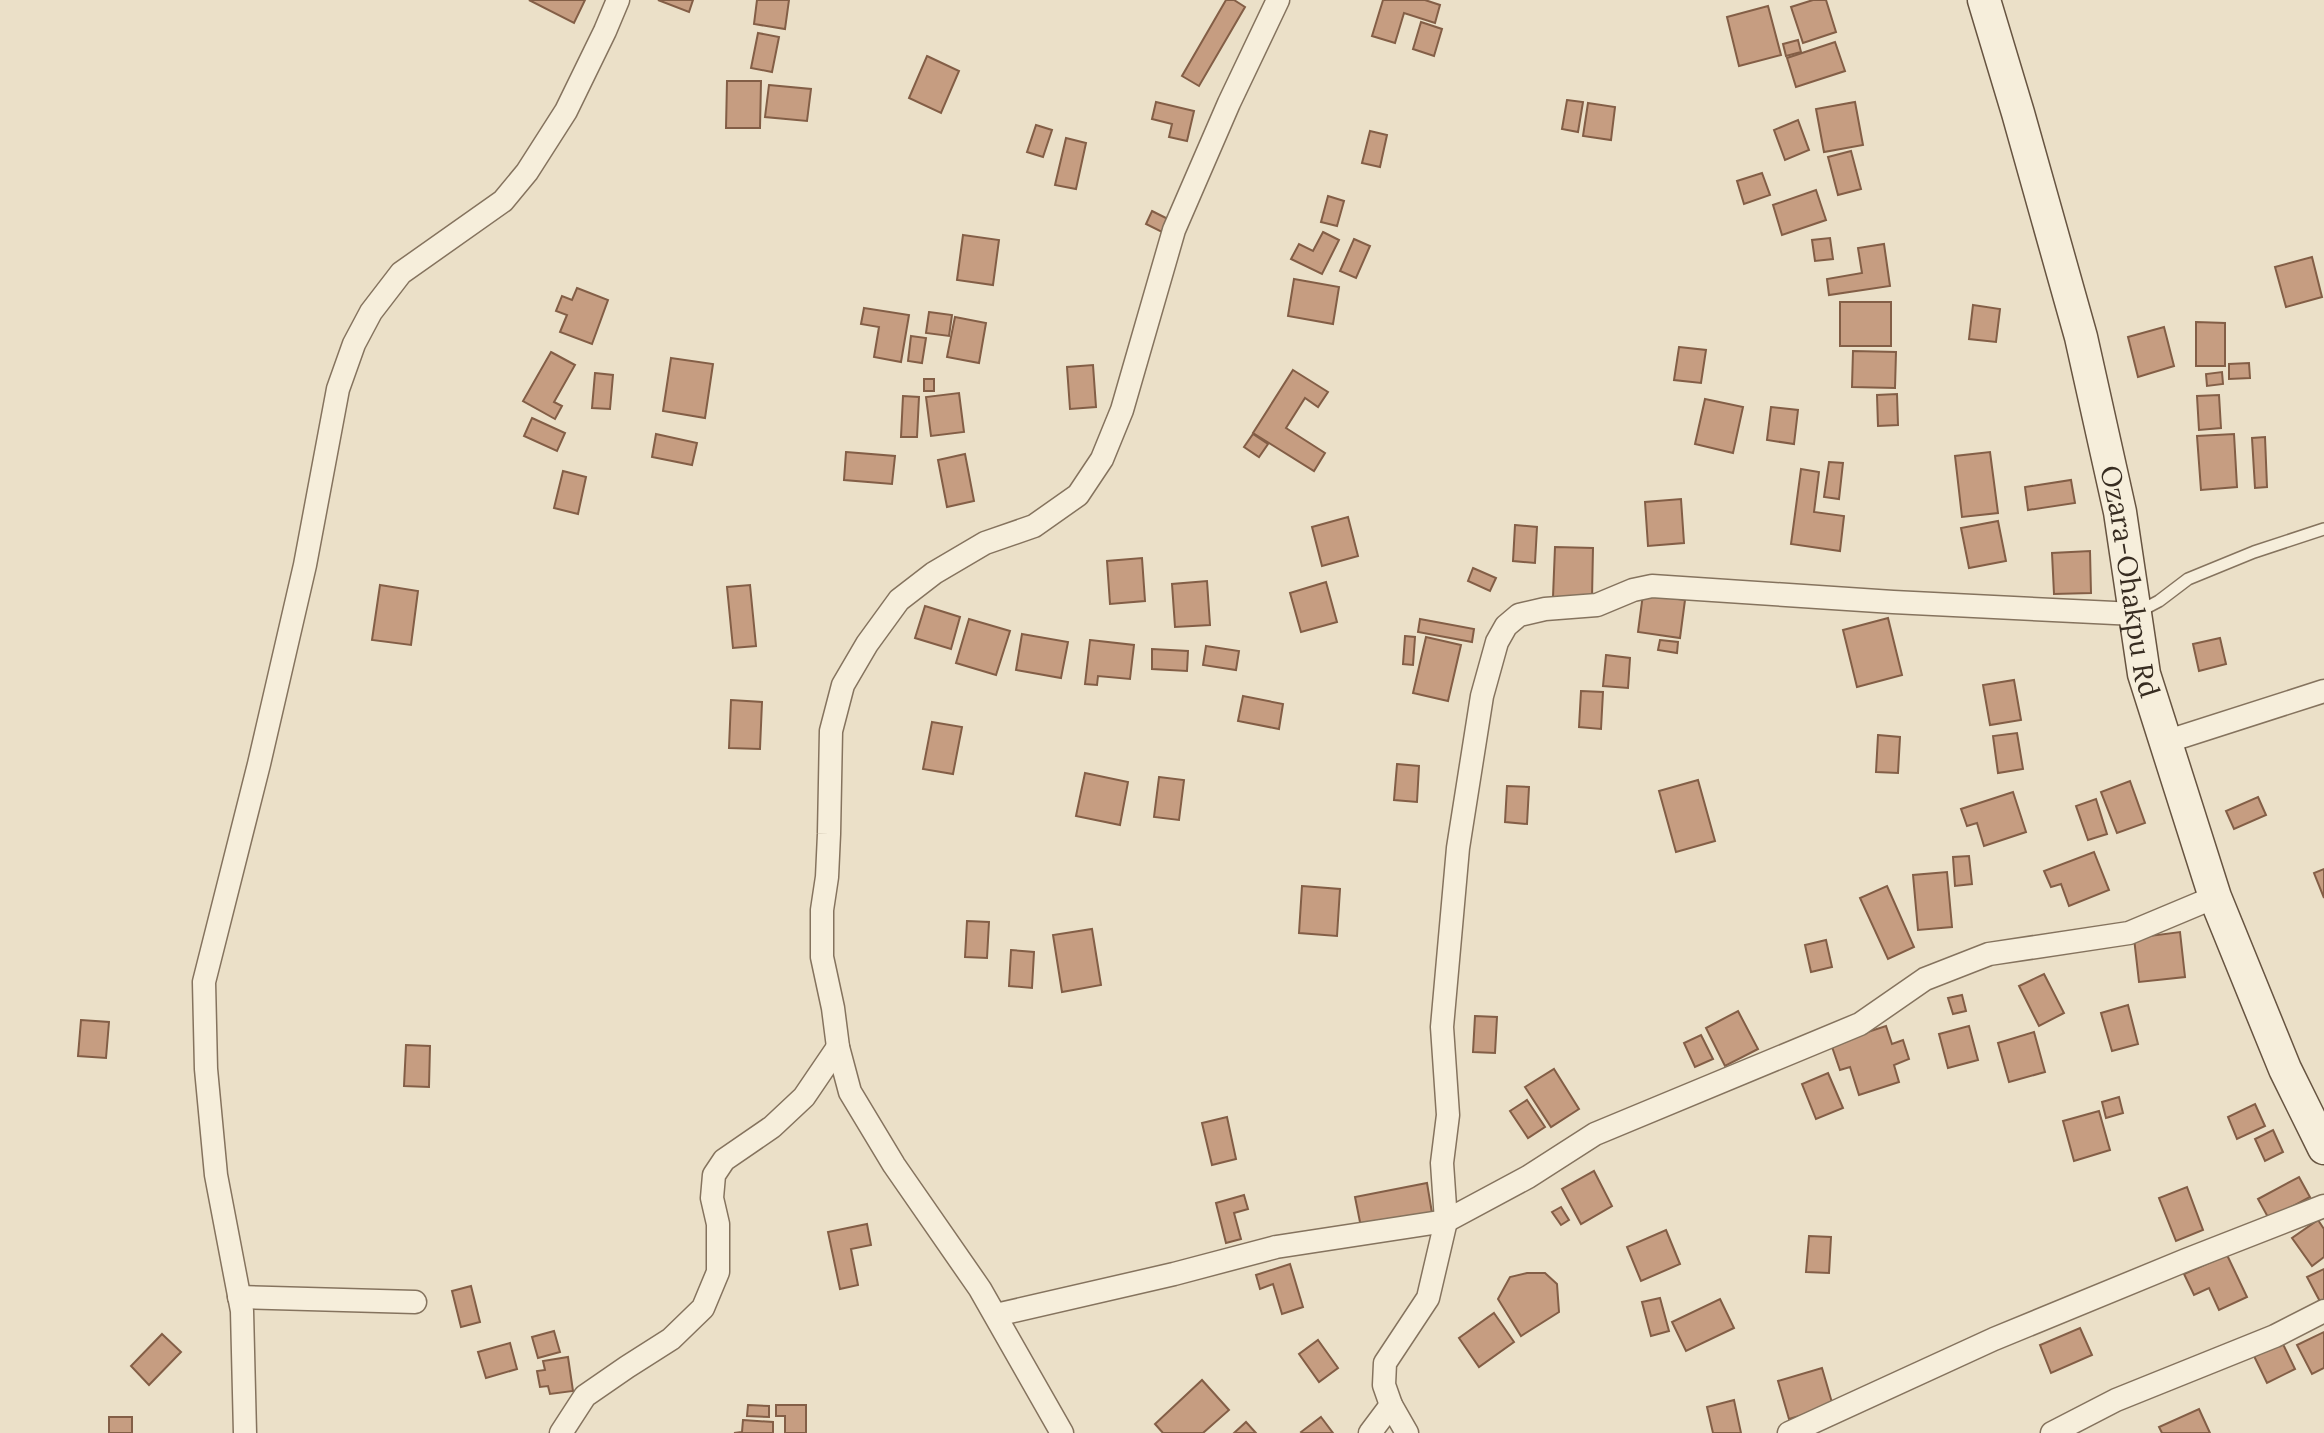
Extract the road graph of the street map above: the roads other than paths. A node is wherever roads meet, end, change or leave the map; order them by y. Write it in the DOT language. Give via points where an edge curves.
graph roads {
  1 [pos="618,0"];
  2 [pos="1278,0"];
  3 [pos="1984,0"];
  4 [pos="2324,529"];
  5 [pos="2135,614"];
  6 [pos="2324,691"];
  7 [pos="2165,742"];
  8 [pos="2215,897"];
  9 [pos="838,1047"];
  10 [pos="2320,1132"];
  11 [pos="2324,1206"];
  12 [pos="1446,1221"];
  13 [pos="239,1297"];
  14 [pos="415,1302"];
  15 [pos="2324,1311"];
  16 [pos="996,1315"];
  17 [pos="1391,1405"];
  18 [pos="245,1433"];
  19 [pos="561,1433"];
  20 [pos="1062,1433"];
  21 [pos="1370,1433"];
  22 [pos="1407,1433"];
  23 [pos="1789,1433"];
  24 [pos="2052,1433"];
  1 -- 13 [label="street" via="566,111 527,172 503,201 401,273 371,312 338,389 305,565 204,982 216,1175"];
  2 -- 9 [label="street" via="1174,230 1122,410 1102,459 1078,495 1034,526 985,543 899,600 843,685 831,731 822,910 822,957"];
  3 -- 5 [label="main road, Ozara-Ohakpu Rd" via="2081,337 2120,512"];
  4 -- 5 [label="lane" via="2188,579"];
  5 -- 7 [label="main road, Ozara-Ohakpu Rd" via="2144,674"];
  5 -- 12 [label="street" via="1652,586 1597,605 1519,615 1506,626 1482,696 1458,848 1442,1027 1448,1115 1442,1163"];
  6 -- 7 [label="street"];
  7 -- 8 [label="main road, Ozara-Ohakpu Rd"];
  8 -- 10 [label="main road, Ozara-Ohakpu Rd" via="2285,1069"];
  8 -- 12 [label="street" via="2129,933 1989,954 1925,979 1860,1024 1595,1134"];
  9 -- 16 [label="street" via="850,1092"];
  9 -- 19 [label="street" via="804,1097 724,1160 714,1175 718,1272 703,1308 671,1339 585,1396"];
  11 -- 23 [label="street" via="1994,1339"];
  12 -- 16 [label="street" via="1276,1247"];
  12 -- 17 [label="street" via="1428,1298 1385,1363 1384,1385"];
  13 -- 14 [label="street"];
  13 -- 18 [label="street"];
  15 -- 24 [label="street"];
  16 -- 20 [label="street"];
  17 -- 21 [label="street"];
  17 -- 22 [label="street"];
}
